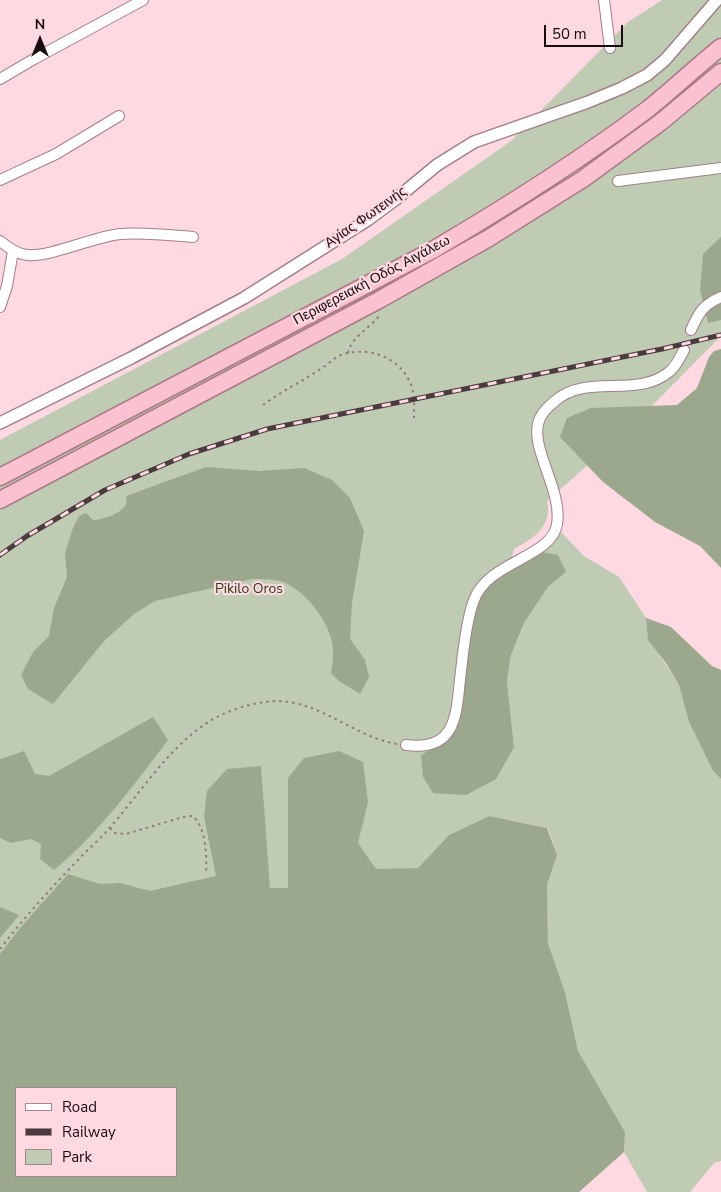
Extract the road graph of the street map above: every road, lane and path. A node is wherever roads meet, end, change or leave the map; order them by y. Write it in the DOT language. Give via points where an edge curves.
graph roads {
  1 [pos="143,0"];
  2 [pos="604,0"];
  3 [pos="716,0"];
  4 [pos="721,47"];
  5 [pos="610,48"];
  6 [pos="721,72"];
  7 [pos="0,79"];
  8 [pos="119,116"];
  9 [pos="721,168"];
  10 [pos="0,180"];
  11 [pos="618,181"];
  12 [pos="193,237"];
  13 [pos="0,240"];
  14 [pos="13,251"];
  15 [pos="721,297"];
  16 [pos="379,300"];
  17 [pos="0,307"];
  18 [pos="691,330"];
  19 [pos="684,350"];
  20 [pos="348,353"];
  21 [pos="263,405"];
  22 [pos="414,418"];
  23 [pos="0,423"];
  24 [pos="0,477"];
  25 [pos="0,500"];
  26 [pos="406,745"];
  27 [pos="110,828"];
  28 [pos="206,873"];
  29 [pos="0,949"];
  1 -- 7 [label="street"];
  2 -- 5 [label="street"];
  3 -- 23 [label="street, Αγίας Φωτεινής" via="647,75 588,102 474,142 437,165 369,219 244,298"];
  4 -- 24 [label="highway, Περιφερειακή Οδός Αιγάλεω" via="610,137 478,223 431,251"];
  6 -- 16 [label="highway, Περιφερειακή Οδός Αιγάλεω" via="661,122 582,179 489,238"];
  8 -- 10 [label="street" via="56,154"];
  9 -- 11 [label="street"];
  12 -- 14 [label="street" via="120,234 45,253 27,255"];
  13 -- 14 [label="street"];
  14 -- 17 [label="street"];
  15 -- 18 [label="street" via="703,308"];
  16 -- 20 [label="path" via="381,314 351,343"];
  16 -- 25 [label="highway, Περιφερειακή Οδός Αιγάλεω"];
  19 -- 26 [label="street" via="670,371 651,383 581,388 556,399 540,417 536,433 558,500 557,526 543,545 484,582 474,600 461,671 458,709 452,726 432,745"];
  20 -- 21 [label="path" via="335,358"];
  20 -- 22 [label="path" via="376,353 395,363 413,389"];
  26 -- 27 [label="path" via="379,739 316,709 294,703 250,705 228,712 203,726 181,744"];
  27 -- 28 [label="path" via="114,833 126,834 193,816 201,830"];
  27 -- 29 [label="path" via="20,923"];
}
